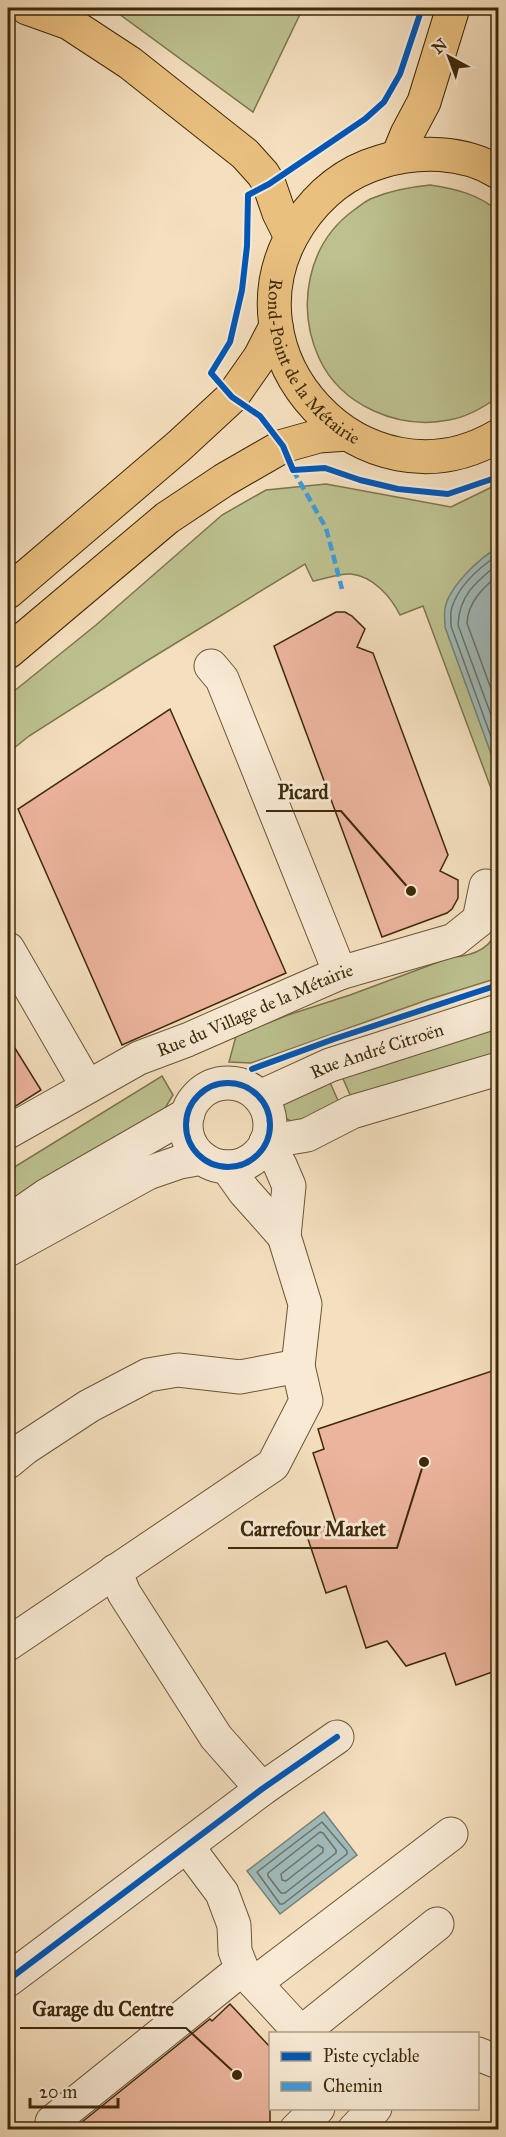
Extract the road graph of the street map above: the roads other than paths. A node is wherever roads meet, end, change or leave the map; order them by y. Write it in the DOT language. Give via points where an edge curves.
graph roads {
  1 [pos="27,8"];
  2 [pos="453,8"];
  3 [pos="398,156"];
  4 [pos="498,172"];
  5 [pos="291,237"];
  6 [pos="276,326"];
  7 [pos="347,434"];
  8 [pos="495,440"];
  9 [pos="8,592"];
  10 [pos="8,652"];
  11 [pos="211,666"];
  12 [pos="486,886"];
  13 [pos="8,949"];
  14 [pos="340,973"];
  15 [pos="498,1011"];
  16 [pos="187,1040"];
  17 [pos="498,1069"];
  18 [pos="87,1086"];
  19 [pos="209,1088"];
  20 [pos="260,1097"];
  21 [pos="188,1114"];
  22 [pos="8,1132"];
  23 [pos="266,1142"];
  24 [pos="214,1162"];
  25 [pos="8,1222"];
  26 [pos="284,1236"];
  27 [pos="8,1250"];
  28 [pos="298,1366"];
  29 [pos="8,1462"];
  30 [pos="115,1571"];
  31 [pos="8,1644"];
  32 [pos="337,1737"];
  33 [pos="262,1789"];
  34 [pos="450,1834"];
  35 [pos="187,1846"];
  36 [pos="437,1924"];
  37 [pos="249,1976"];
  38 [pos="8,1980"];
  39 [pos="300,2032"];
  40 [pos="302,2032"];
  41 [pos="479,2055"];
  42 [pos="498,2062"];
  43 [pos="317,2110"];
  44 [pos="374,2110"];
  45 [pos="59,2130"];
  46 [pos="296,2130"];
  47 [pos="354,2130"];
  1 -- 5 [label="main road" via="69,23 130,63 245,154 269,184"];
  2 -- 3 [label="main road" via="424,102"];
  3 -- 4 [label="main road, Rond-Point de la Métairie" via="430,153 462,158"];
  3 -- 5 [label="main road, Rond-Point de la Métairie" via="365,166 335,184 310,208"];
  5 -- 6 [label="main road, Rond-Point de la Métairie" via="274,296"];
  6 -- 7 [label="main road, Rond-Point de la Métairie" via="284,358 300,388 321,414"];
  6 -- 9 [label="main road" via="232,397"];
  7 -- 8 [label="main road, Rond-Point de la Métairie" via="381,449 416,456 453,453"];
  7 -- 10 [label="main road" via="319,436 283,446 224,480 167,518"];
  11 -- 14 [label="street" via="222,679"];
  12 -- 14 [label="street, Rue du Village de la Métairie" via="479,920 454,940"];
  13 -- 18 [label="street"];
  14 -- 16 [label="street, Rue du Village de la Métairie"];
  15 -- 20 [label="street, Rue André Citroën" via="330,1065"];
  16 -- 18 [label="street, Rue du Village de la Métairie" via="139,1058"];
  16 -- 19 [label="street"];
  17 -- 23 [label="street" via="352,1112 307,1134"];
  18 -- 22 [label="street, Rue du Village de la Métairie"];
  19 -- 20 [label="street" via="222,1083 236,1084"];
  19 -- 21 [label="street" via="192,1103"];
  20 -- 23 [label="street" via="269,1118"];
  21 -- 24 [label="street" via="186,1126 193,1148"];
  21 -- 25 [label="street" via="47,1195"];
  23 -- 24 [label="street" via="260,1152 239,1165"];
  23 -- 26 [label="street" via="288,1186"];
  24 -- 26 [label="street"];
  24 -- 27 [label="street" via="180,1162 148,1173"];
  26 -- 28 [label="street" via="305,1304"];
  28 -- 29 [label="street" via="240,1377 178,1370 148,1375 89,1406"];
  28 -- 30 [label="street" via="306,1401 273,1465"];
  30 -- 31 [label="street"];
  30 -- 33 [label="street" via="124,1593 216,1737"];
  32 -- 33 [label="street"];
  33 -- 35 [label="street"];
  34 -- 37 [label="street"];
  35 -- 37 [label="street" via="222,1893 234,1925 235,1951"];
  35 -- 38 [label="street"];
  36 -- 40 [label="street"];
  37 -- 39 [label="street"];
  37 -- 45 [label="street" via="52,2122"];
  41 -- 42 [label="street"];
  43 -- 46 [label="street"];
  44 -- 47 [label="street"];
}
